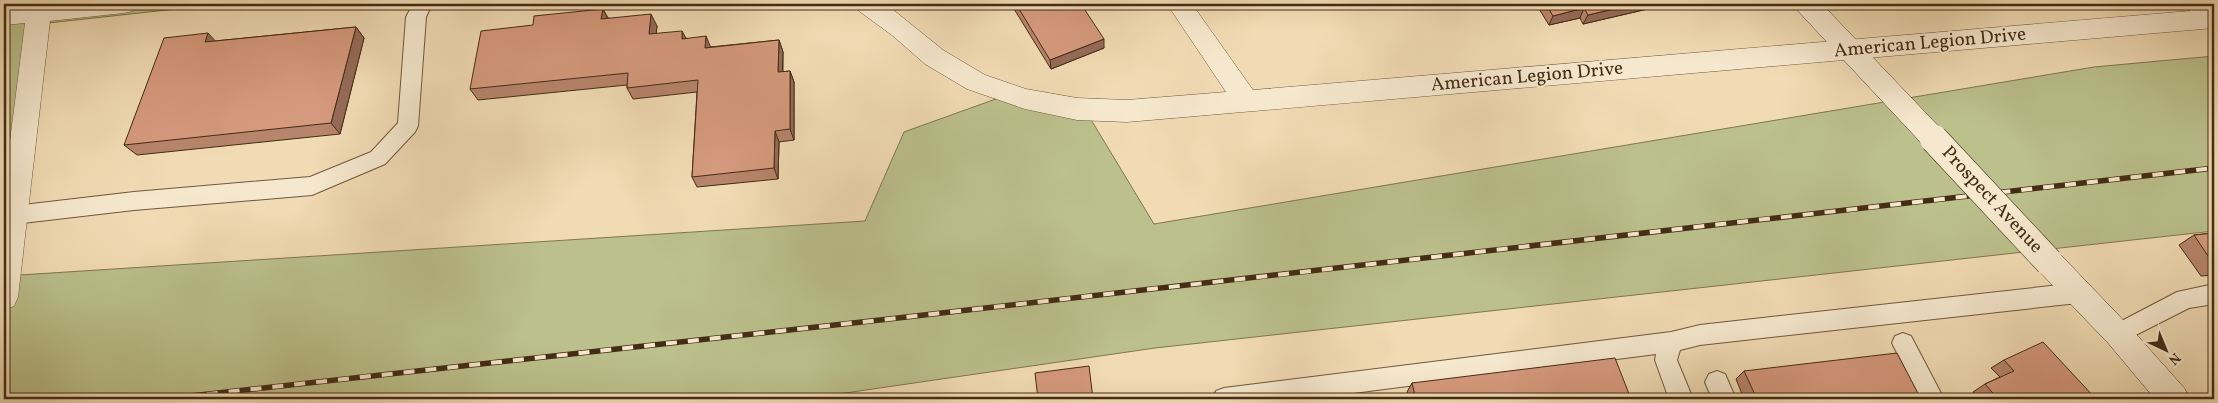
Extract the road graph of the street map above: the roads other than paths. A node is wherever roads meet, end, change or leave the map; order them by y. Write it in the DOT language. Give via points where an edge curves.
graph roads {
  1 [pos="124,4"];
  2 [pos="422,4"];
  3 [pos="868,4"];
  4 [pos="1179,4"];
  5 [pos="1806,4"];
  6 [pos="39,12"];
  7 [pos="2206,14"];
  8 [pos="4,16"];
  9 [pos="1850,49"];
  10 [pos="1246,101"];
  11 [pos="14,215"];
  12 [pos="2078,293"];
  13 [pos="2214,294"];
  14 [pos="4,296"];
  15 [pos="2118,334"];
  16 [pos="1671,342"];
  17 [pos="1903,343"];
  18 [pos="1224,399"];
  19 [pos="1681,399"];
  20 [pos="1932,399"];
  21 [pos="2174,399"];
  1 -- 6 [label="street"];
  2 -- 11 [label="lane" via="416,17 408,126 378,158 312,186"];
  3 -- 10 [label="street, American Legion Drive" via="934,58 976,82 1024,99 1077,109 1127,111"];
  4 -- 10 [label="street"];
  5 -- 9 [label="street, Prospect Avenue"];
  6 -- 8 [label="street"];
  6 -- 11 [label="street"];
  7 -- 9 [label="street, American Legion Drive"];
  9 -- 10 [label="street, American Legion Drive"];
  9 -- 12 [label="street, Prospect Avenue, bridge"];
  11 -- 14 [label="street"];
  12 -- 15 [label="street, Prospect Avenue"];
  12 -- 16 [label="lane" via="1700,335"];
  13 -- 15 [label="lane" via="2184,299"];
  15 -- 21 [label="street, Prospect Avenue"];
  16 -- 18 [label="lane"];
  16 -- 19 [label="lane" via="1666,360"];
  17 -- 20 [label="lane"];
}
